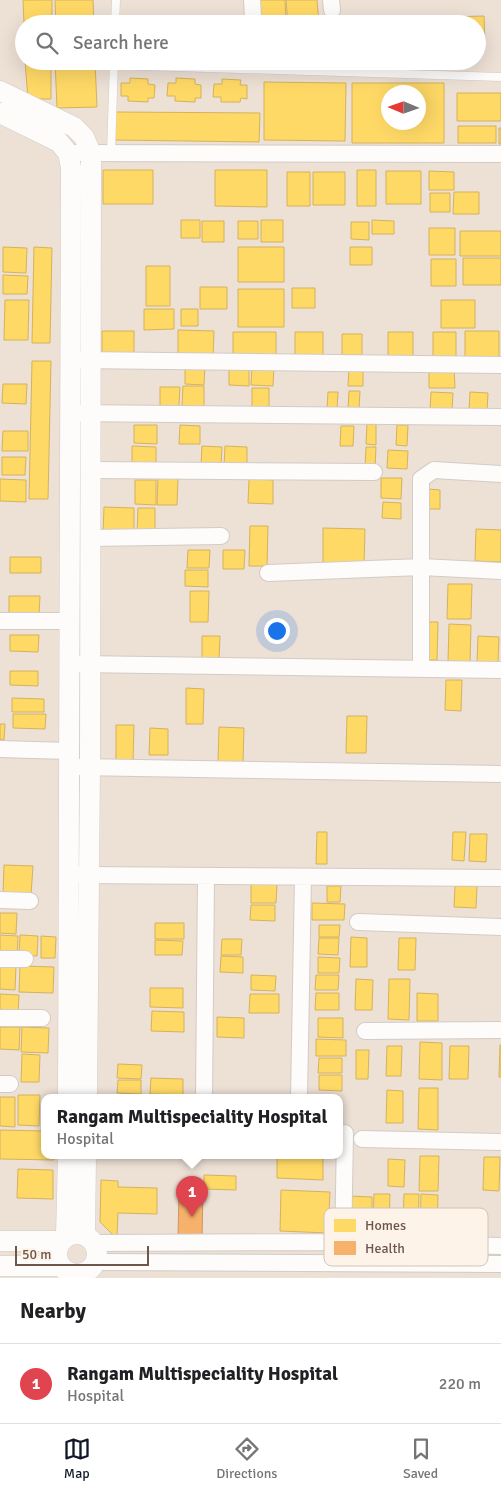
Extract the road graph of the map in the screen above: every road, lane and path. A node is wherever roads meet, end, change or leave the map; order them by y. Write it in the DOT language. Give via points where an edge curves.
graph roads {
  1 [pos="116,0"];
  2 [pos="252,0"];
  3 [pos="115,15"];
  4 [pos="253,15"];
  5 [pos="114,70"];
  6 [pos="308,70"];
  7 [pos="501,77"];
  8 [pos="0,91"];
  9 [pos="0,113"];
  10 [pos="68,153"];
  11 [pos="91,153"];
  12 [pos="111,153"];
  13 [pos="501,154"];
  14 [pos="71,360"];
  15 [pos="91,360"];
  16 [pos="501,364"];
  17 [pos="70,413"];
  18 [pos="91,413"];
  19 [pos="501,417"];
  20 [pos="90,470"];
  21 [pos="374,472"];
  22 [pos="501,474"];
  23 [pos="221,536"];
  24 [pos="90,538"];
  25 [pos="421,568"];
  26 [pos="501,571"];
  27 [pos="268,573"];
  28 [pos="0,621"];
  29 [pos="69,621"];
  30 [pos="68,664"];
  31 [pos="90,664"];
  32 [pos="421,669"];
  33 [pos="501,670"];
  34 [pos="0,749"];
  35 [pos="69,759"];
  36 [pos="90,767"];
  37 [pos="501,774"];
  38 [pos="80,875"];
  39 [pos="206,877"];
  40 [pos="303,877"];
  41 [pos="501,878"];
  42 [pos="0,900"];
  43 [pos="30,901"];
  44 [pos="358,922"];
  45 [pos="501,926"];
  46 [pos="0,959"];
  47 [pos="25,959"];
  48 [pos="0,1018"];
  49 [pos="42,1018"];
  50 [pos="365,1030"];
  51 [pos="501,1030"];
  52 [pos="68,1094"];
  53 [pos="87,1094"];
  54 [pos="204,1094"];
  55 [pos="299,1094"];
  56 [pos="345,1133"];
  57 [pos="362,1139"];
  58 [pos="501,1142"];
  59 [pos="68,1159"];
  60 [pos="86,1159"];
  61 [pos="344,1208"];
  62 [pos="0,1241"];
  63 [pos="324,1243"];
  64 [pos="488,1246"];
  65 [pos="501,1246"];
  66 [pos="82,1252"];
  67 [pos="324,1263"];
  68 [pos="488,1264"];
  69 [pos="501,1264"];
  70 [pos="0,1266"];
  71 [pos="64,1272"];
  1 -- 3 [label="lane"];
  2 -- 4 [label="street"];
  5 -- 12 [label="lane"];
  6 -- 7 [label="lane"];
  8 -- 11 [label="street" via="74,127"];
  9 -- 10 [label="street" via="59,142"];
  10 -- 11 [label="street"];
  10 -- 14 [label="street" via="72,167"];
  11 -- 12 [label="street"];
  11 -- 15 [label="street"];
  12 -- 13 [label="street"];
  14 -- 15 [label="street"];
  14 -- 17 [label="street"];
  15 -- 16 [label="street"];
  15 -- 18 [label="street"];
  17 -- 18 [label="street"];
  17 -- 29 [label="street"];
  18 -- 19 [label="street"];
  18 -- 20 [label="street"];
  20 -- 21 [label="street"];
  20 -- 24 [label="street"];
  22 -- 25 [label="street" via="434,470 421,479"];
  23 -- 24 [label="street"];
  24 -- 31 [label="street"];
  25 -- 26 [label="street"];
  25 -- 27 [label="street"];
  25 -- 32 [label="street"];
  28 -- 29 [label="street"];
  29 -- 30 [label="street"];
  30 -- 31 [label="street"];
  30 -- 35 [label="street"];
  31 -- 32 [label="street"];
  31 -- 36 [label="street"];
  32 -- 33 [label="street"];
  34 -- 35 [label="street"];
  35 -- 36 [label="street"];
  35 -- 38 [label="street"];
  36 -- 37 [label="street"];
  36 -- 38 [label="street"];
  38 -- 39 [label="street"];
  38 -- 52 [label="street"];
  38 -- 53 [label="street"];
  39 -- 40 [label="street"];
  39 -- 54 [label="street"];
  40 -- 41 [label="street"];
  40 -- 55 [label="street"];
  42 -- 43 [label="street"];
  44 -- 45 [label="street"];
  46 -- 47 [label="street"];
  48 -- 49 [label="street"];
  50 -- 51 [label="street"];
  56 -- 61 [label="street"];
  57 -- 58 [label="street"];
  59 -- 66 [label="street"];
  60 -- 66 [label="street"];
  62 -- 66 [label="street"];
  63 -- 66 [label="street"];
  64 -- 65 [label="street"];
  66 -- 67 [label="street"];
  66 -- 71 [label="street" via="80,1274"];
  66 -- 71 [label="street" via="57,1253"];
  68 -- 69 [label="street"];
  70 -- 71 [label="street"];
}
